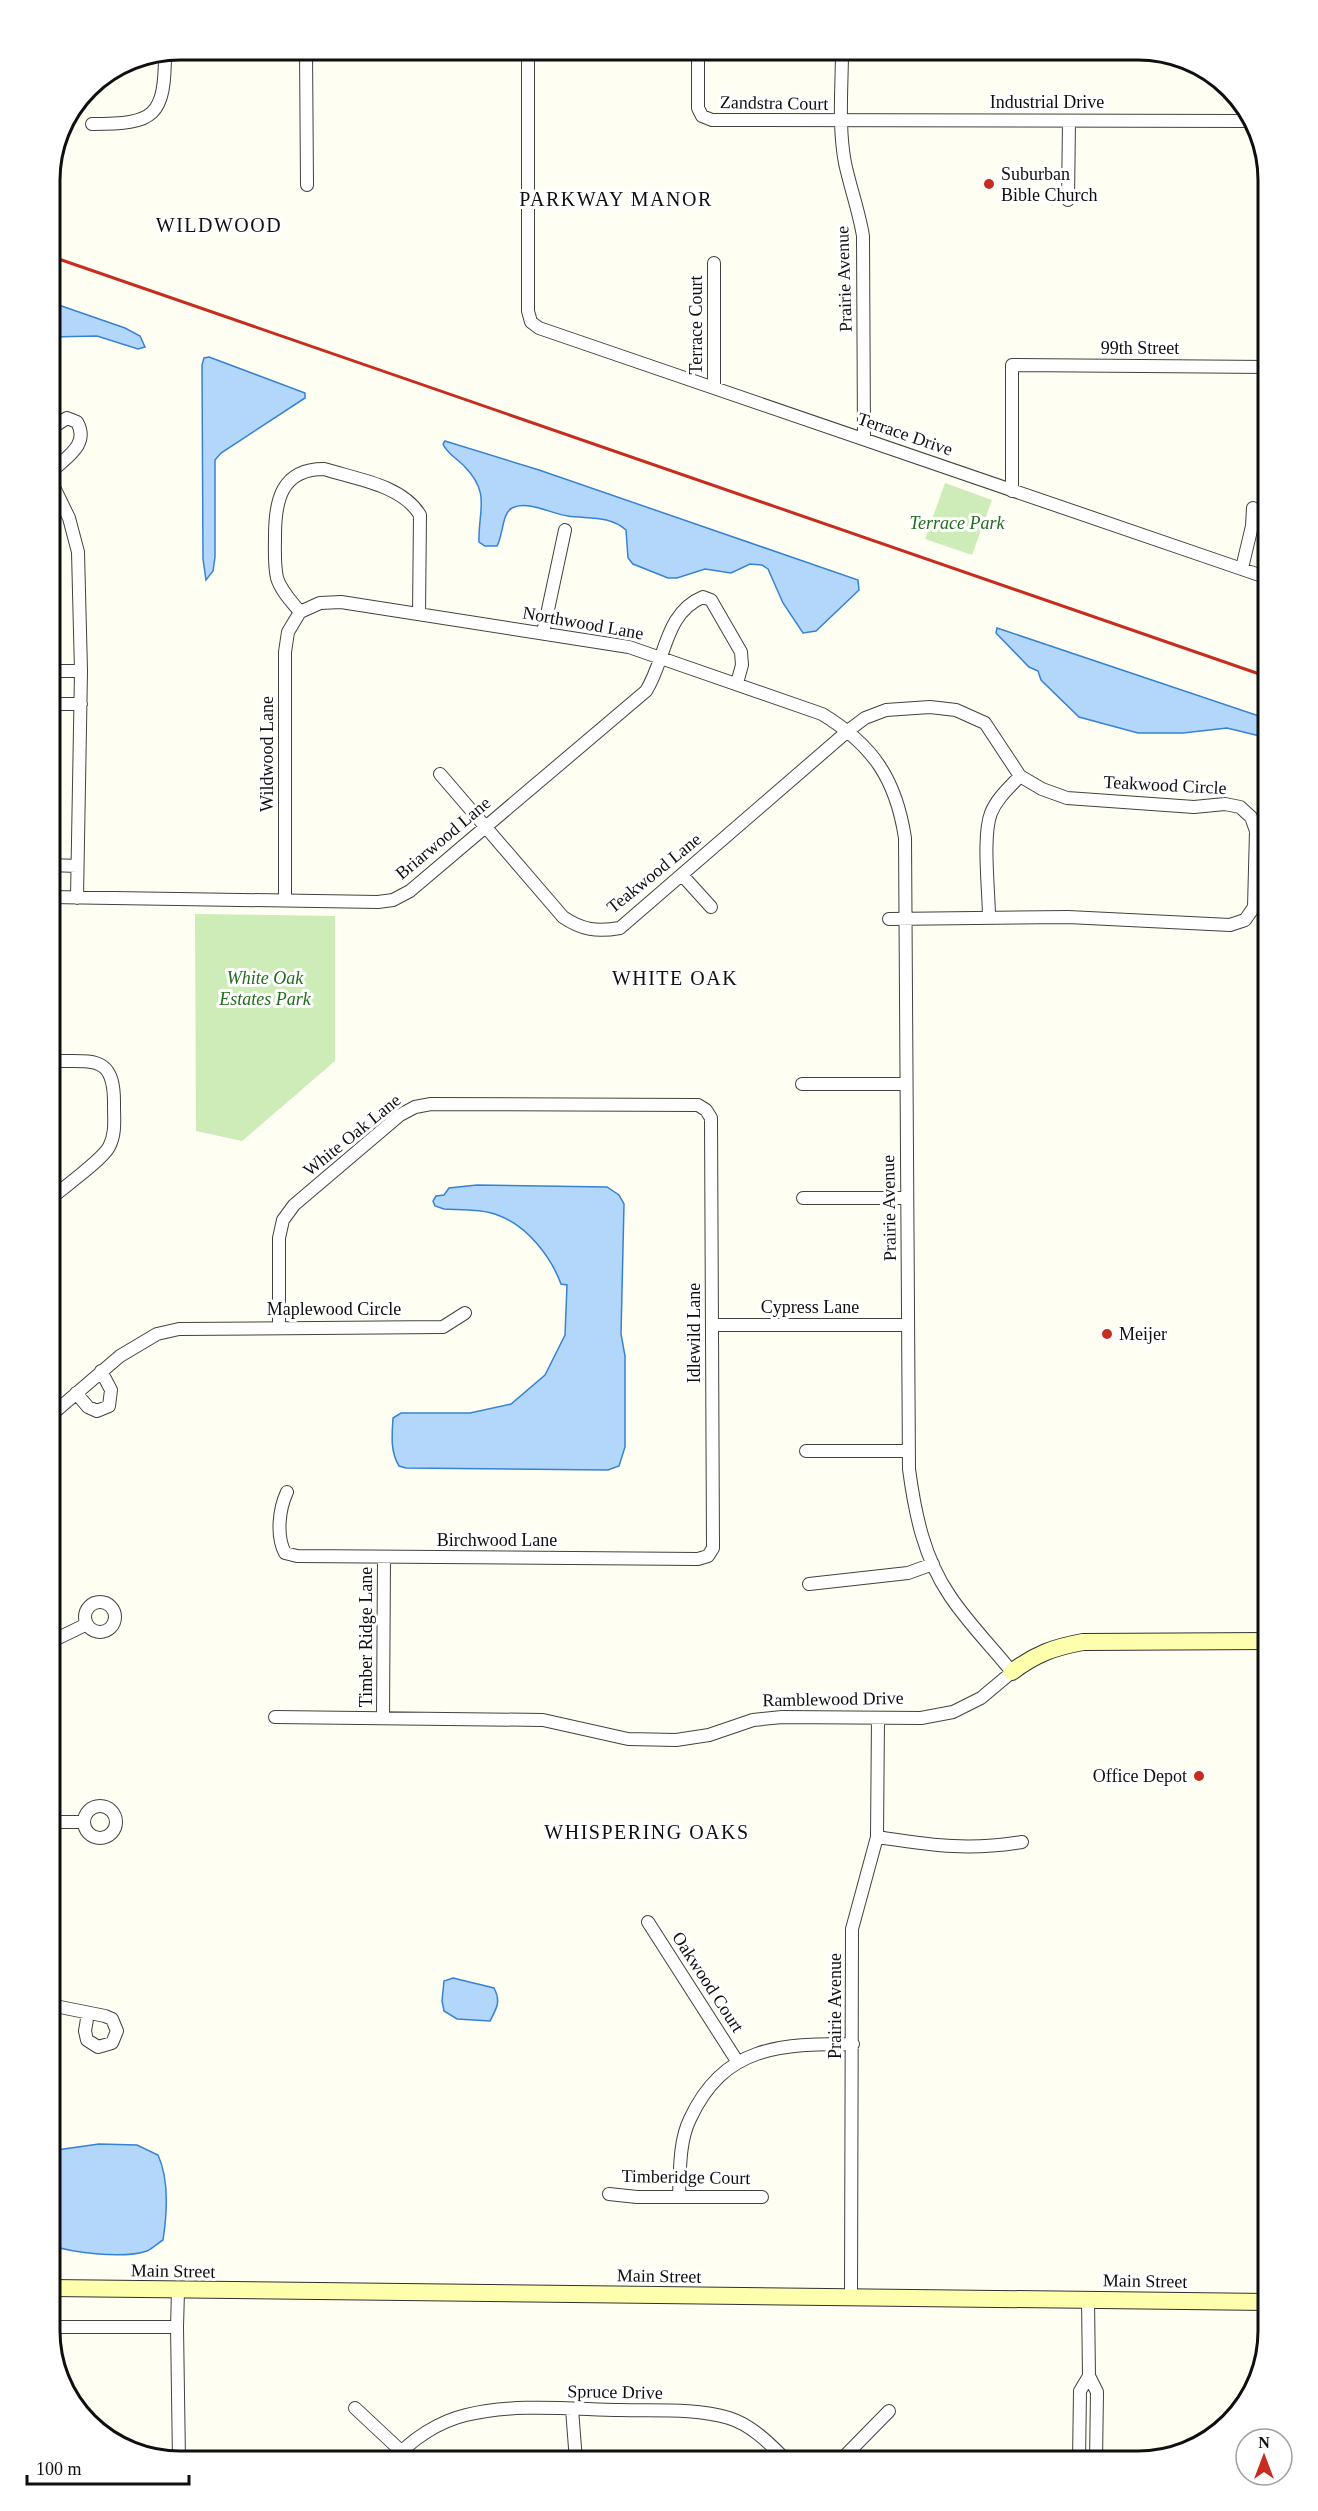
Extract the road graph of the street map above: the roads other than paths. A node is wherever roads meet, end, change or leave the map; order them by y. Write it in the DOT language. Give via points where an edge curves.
graph roads {
  1 [pos="306,60"];
  2 [pos="528,60"];
  3 [pos="698,60"];
  4 [pos="842,60"];
  5 [pos="165,61"];
  6 [pos="1069,120"];
  7 [pos="1242,121"];
  8 [pos="842,122"];
  9 [pos="92,124"];
  10 [pos="307,185"];
  11 [pos="1068,200"];
  12 [pos="714,263"];
  13 [pos="1258,367"];
  14 [pos="714,387"];
  15 [pos="60,423"];
  16 [pos="864,438"];
  17 [pos="60,463"];
  18 [pos="1012,490"];
  19 [pos="60,500"];
  20 [pos="1253,508"];
  21 [pos="565,530"];
  22 [pos="1242,568"];
  23 [pos="1258,574"];
  24 [pos="300,612"];
  25 [pos="419,614"];
  26 [pos="543,633"];
  27 [pos="661,658"];
  28 [pos="60,671"];
  29 [pos="81,671"];
  30 [pos="737,682"];
  31 [pos="60,704"];
  32 [pos="81,704"];
  33 [pos="849,730"];
  34 [pos="440,774"];
  35 [pos="1020,776"];
  36 [pos="485,827"];
  37 [pos="60,865"];
  38 [pos="77,866"];
  39 [pos="682,875"];
  40 [pos="60,897"];
  41 [pos="77,898"];
  42 [pos="285,899"];
  43 [pos="711,907"];
  44 [pos="905,918"];
  45 [pos="989,918"];
  46 [pos="890,919"];
  47 [pos="60,1061"];
  48 [pos="802,1084"];
  49 [pos="906,1084"];
  50 [pos="706,1110"];
  51 [pos="60,1190"];
  52 [pos="803,1198"];
  53 [pos="907,1198"];
  54 [pos="465,1313"];
  55 [pos="712,1325"];
  56 [pos="908,1325"];
  57 [pos="279,1327"];
  58 [pos="101,1371"];
  59 [pos="76,1393"];
  60 [pos="60,1407"];
  61 [pos="909,1450"];
  62 [pos="806,1451"];
  63 [pos="287,1492"];
  64 [pos="708,1556"];
  65 [pos="384,1557"];
  66 [pos="933,1564"];
  67 [pos="809,1584"];
  68 [pos="85,1624"];
  69 [pos="60,1637"];
  70 [pos="1258,1641"];
  71 [pos="1012,1672"];
  72 [pos="275,1717"];
  73 [pos="383,1718"];
  74 [pos="878,1718"];
  75 [pos="60,1822"];
  76 [pos="83,1822"];
  77 [pos="877,1837"];
  78 [pos="1022,1842"];
  79 [pos="648,1922"];
  80 [pos="60,2007"];
  81 [pos="88,2013"];
  82 [pos="853,2044"];
  83 [pos="737,2061"];
  84 [pos="609,2194"];
  85 [pos="679,2196"];
  86 [pos="762,2197"];
  87 [pos="60,2288"];
  88 [pos="178,2291"];
  89 [pos="851,2297"];
  90 [pos="1088,2300"];
  91 [pos="1258,2302"];
  92 [pos="60,2327"];
  93 [pos="177,2327"];
  94 [pos="1089,2376"];
  95 [pos="355,2408"];
  96 [pos="572,2409"];
  97 [pos="889,2411"];
  98 [pos="180,2451"];
  99 [pos="394,2451"];
  100 [pos="404,2451"];
  101 [pos="575,2451"];
  102 [pos="777,2451"];
  103 [pos="850,2451"];
  104 [pos="1079,2451"];
  105 [pos="1096,2451"];
  1 -- 10 [label="street"];
  2 -- 14 [label="street, Terrace Drive" via="531,322"];
  3 -- 8 [label="street, Zandstra Court" via="698,108 702,116 712,120"];
  4 -- 8 [label="street, Prairie Avenue"];
  5 -- 9 [label="street" via="165,89 157,109 141,121"];
  6 -- 7 [label="street, Industrial Drive"];
  6 -- 8 [label="street, Industrial Drive" via="861,118"];
  6 -- 11 [label="street"];
  8 -- 16 [label="street, Prairie Avenue" via="845,162 863,236"];
  12 -- 14 [label="street, Terrace Court"];
  13 -- 18 [label="street, 99th Street" via="1012,365"];
  14 -- 16 [label="street, Terrace Drive"];
  15 -- 17 [label="street" via="67,418 77,422 83,432 82,441"];
  16 -- 18 [label="street, Terrace Drive"];
  18 -- 22 [label="street, Terrace Drive"];
  19 -- 29 [label="street" via="78,552"];
  20 -- 22 [label="street"];
  21 -- 26 [label="street"];
  22 -- 23 [label="street, Terrace Drive"];
  24 -- 25 [label="street, Northwood Lane" via="320,603 341,602"];
  24 -- 25 [label="street" via="278,580 275,508 281,490 294,478 312,469 324,469 400,494 414,504 420,515"];
  24 -- 42 [label="street, Wildwood Lane" via="288,632 285,652"];
  25 -- 26 [label="street, Northwood Lane"];
  26 -- 27 [label="street, Northwood Lane" via="630,647"];
  27 -- 30 [label="street, Northwood Lane"];
  27 -- 30 [label="street, Briarwood Lane" via="669,630 693,602 703,597 711,600 741,652"];
  27 -- 36 [label="street, Briarwood Lane" via="646,691"];
  28 -- 29 [label="street"];
  29 -- 32 [label="street"];
  30 -- 33 [label="street, Northwood Lane" via="822,714"];
  31 -- 32 [label="street"];
  32 -- 38 [label="street"];
  33 -- 35 [label="street, Teakwood Circle" via="886,710 957,710 985,723"];
  33 -- 39 [label="street, Teakwood Lane"];
  33 -- 44 [label="street, Prairie Avenue" via="872,754 890,782 901,810"];
  34 -- 36 [label="street, Teakwood Lane"];
  35 -- 45 [label="street" via="991,814"];
  35 -- 45 [label="street, Teakwood Circle" via="1067,798 1240,807 1251,817 1256,831 1254,908 1245,920 1230,925 1068,917"];
  36 -- 39 [label="street, Teakwood Lane" via="563,917 579,928 600,932 620,927"];
  36 -- 42 [label="street, Briarwood Lane" via="410,891 393,900"];
  37 -- 38 [label="street"];
  38 -- 41 [label="street"];
  39 -- 43 [label="street"];
  40 -- 41 [label="street, Briarwood Lane"];
  41 -- 42 [label="street, Briarwood Lane"];
  44 -- 45 [label="street, Teakwood Circle"];
  44 -- 46 [label="street, Teakwood Circle"];
  44 -- 49 [label="street, Prairie Avenue"];
  47 -- 51 [label="street" via="106,1067 115,1084 114,1135 109,1148"];
  48 -- 49 [label="street"];
  49 -- 53 [label="street, Prairie Avenue"];
  50 -- 55 [label="street, Idlewild Lane" via="711,1118"];
  50 -- 57 [label="street, White Oak Lane" via="698,1105 415,1107 400,1115 294,1205 283,1220 279,1239"];
  52 -- 53 [label="street"];
  53 -- 56 [label="street, Prairie Avenue"];
  54 -- 57 [label="street, Maplewood Circle" via="443,1327"];
  55 -- 56 [label="street, Cypress Lane"];
  55 -- 64 [label="street, Idlewild Lane" via="713,1548"];
  56 -- 61 [label="street, Prairie Avenue"];
  57 -- 58 [label="street, Maplewood Circle" via="199,1327 157,1334"];
  58 -- 59 [label="street, Maplewood Circle"];
  58 -- 59 [label="street" via="111,1390 109,1406 97,1411"];
  59 -- 60 [label="street, Maplewood Circle"];
  61 -- 62 [label="street"];
  61 -- 66 [label="street, Prairie Avenue" via="914,1510"];
  63 -- 65 [label="street, Birchwood Lane" via="281,1505 280,1544 285,1553"];
  64 -- 65 [label="street, Birchwood Lane"];
  65 -- 73 [label="street, Timber Ridge Lane"];
  66 -- 67 [label="street" via="908,1573"];
  66 -- 71 [label="street, Prairie Avenue" via="950,1596"];
  68 -- 69 [label="street"];
  70 -- 71 [label="street, Ramblewood Drive" via="1083,1642 1054,1647"];
  71 -- 74 [label="street, Ramblewood Drive" via="981,1698 953,1712 921,1718"];
  72 -- 73 [label="street, Ramblewood Drive"];
  73 -- 74 [label="street, Ramblewood Drive" via="543,1720 628,1739 676,1740 709,1735 753,1720"];
  74 -- 77 [label="street, Prairie Avenue"];
  75 -- 76 [label="street"];
  77 -- 78 [label="street" via="951,1848"];
  77 -- 82 [label="street, Prairie Avenue" via="852,1929"];
  79 -- 83 [label="street, Oakwood Court"];
  80 -- 81 [label="street"];
  82 -- 83 [label="street" via="769,2049"];
  82 -- 89 [label="street, Prairie Avenue"];
  83 -- 85 [label="street" via="709,2088 689,2120 681,2157"];
  84 -- 85 [label="street, Timberidge Court"];
  85 -- 86 [label="street, Timberidge Court"];
  87 -- 88 [label="street, Main Street"];
  88 -- 89 [label="street, Main Street"];
  88 -- 93 [label="street"];
  89 -- 90 [label="street, Main Street"];
  90 -- 91 [label="street, Main Street"];
  90 -- 94 [label="street"];
  92 -- 93 [label="street"];
  93 -- 98 [label="street"];
  94 -- 104 [label="street" via="1080,2391"];
  94 -- 105 [label="street" via="1097,2392"];
  95 -- 99 [label="street"];
  96 -- 100 [label="street, Spruce Drive" via="498,2409 463,2415 430,2430"];
  96 -- 101 [label="street"];
  96 -- 102 [label="street, Spruce Drive" via="693,2412 731,2418 766,2439"];
  97 -- 103 [label="street"];
}
